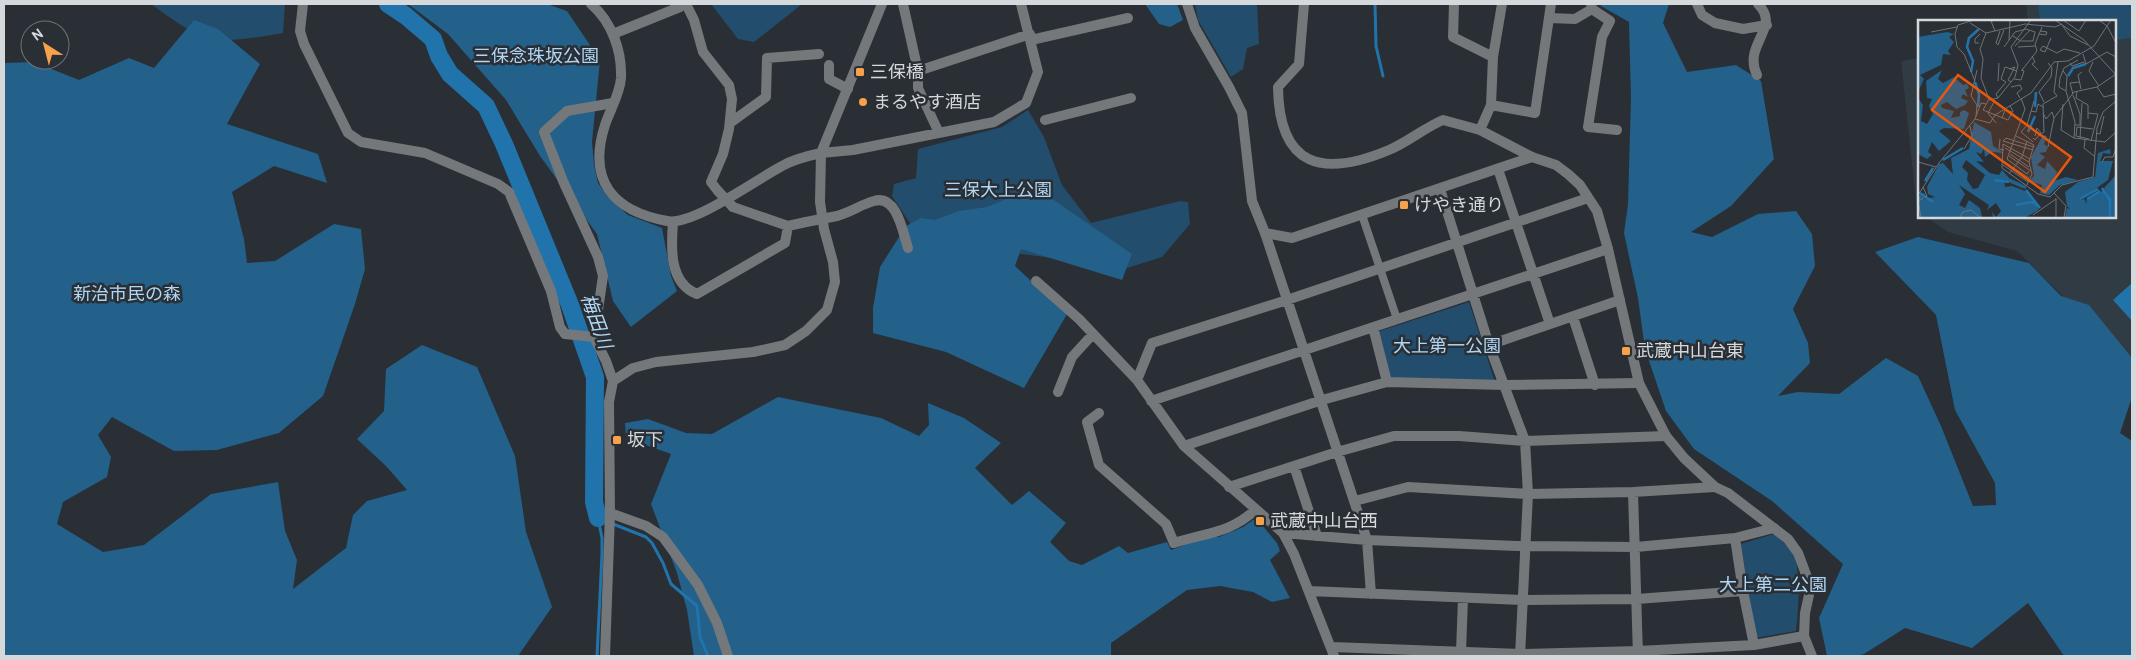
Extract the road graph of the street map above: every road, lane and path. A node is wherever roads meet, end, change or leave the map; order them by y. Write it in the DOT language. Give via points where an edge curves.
graph roads {
  1 [pos="302,4"];
  2 [pos="591,4"];
  3 [pos="684,4"];
  4 [pos="882,4"];
  5 [pos="903,4"];
  6 [pos="1021,4"];
  7 [pos="1188,4"];
  8 [pos="1304,4"];
  9 [pos="1454,4"];
  10 [pos="1502,4"];
  11 [pos="1552,4"];
  12 [pos="1697,4"];
  13 [pos="1758,4"];
  14 [pos="1591,6"];
  15 [pos="1128,18"];
  16 [pos="1550,18"];
  17 [pos="1766,25"];
  18 [pos="613,34"];
  19 [pos="1030,37"];
  20 [pos="819,54"];
  21 [pos="1493,57"];
  22 [pos="829,65"];
  23 [pos="918,71"];
  24 [pos="1757,75"];
  25 [pos="848,89"];
  26 [pos="1131,98"];
  27 [pos="613,103"];
  28 [pos="1491,105"];
  29 [pos="1044,120"];
  30 [pos="730,123"];
  31 [pos="1480,130"];
  32 [pos="1617,130"];
  33 [pos="939,133"];
  34 [pos="821,153"];
  35 [pos="1532,157"];
  36 [pos="1498,170"];
  37 [pos="1440,189"];
  38 [pos="1588,198"];
  39 [pos="1362,215"];
  40 [pos="673,222"];
  41 [pos="1515,223"];
  42 [pos="788,226"];
  43 [pos="1265,234"];
  44 [pos="1457,242"];
  45 [pos="908,248"];
  46 [pos="1608,249"];
  47 [pos="1381,268"];
  48 [pos="1533,272"];
  49 [pos="1036,281"];
  50 [pos="1472,293"];
  51 [pos="1287,300"];
  52 [pos="1620,300"];
  53 [pos="1573,317"];
  54 [pos="1397,319"];
  55 [pos="1550,324"];
  56 [pos="1373,327"];
  57 [pos="1093,334"];
  58 [pos="594,337"];
  59 [pos="1489,344"];
  60 [pos="1304,350"];
  61 [pos="1137,380"];
  62 [pos="613,381"];
  63 [pos="1387,382"];
  64 [pos="1639,383"];
  65 [pos="1505,385"];
  66 [pos="1595,385"];
  67 [pos="1058,392"];
  68 [pos="1322,400"];
  69 [pos="1151,401"];
  70 [pos="1099,412"];
  71 [pos="1666,436"];
  72 [pos="1525,441"];
  73 [pos="1184,446"];
  74 [pos="1337,452"];
  75 [pos="1294,466"];
  76 [pos="1229,487"];
  77 [pos="1715,487"];
  78 [pos="1633,492"];
  79 [pos="1528,494"];
  80 [pos="1355,501"];
  81 [pos="1255,510"];
  82 [pos="610,513"];
  83 [pos="1774,528"];
  84 [pos="1283,533"];
  85 [pos="1317,536"];
  86 [pos="1735,538"];
  87 [pos="1367,540"];
  88 [pos="1524,546"];
  89 [pos="1636,547"];
  90 [pos="1309,591"];
  91 [pos="1744,591"];
  92 [pos="1371,594"];
  93 [pos="1464,598"];
  94 [pos="1637,599"];
  95 [pos="1522,600"];
  96 [pos="1804,636"];
  97 [pos="1754,645"];
  98 [pos="1333,652"];
  99 [pos="1461,652"];
  100 [pos="1638,654"];
  101 [pos="1520,655"];
  102 [pos="604,656"];
  103 [pos="728,656"];
  104 [pos="1812,656"];
  1 -- 58 [label="street" via="300,31 304,44 348,133 361,142 425,153 498,184 509,192 550,291 560,327 565,334"];
  2 -- 18 [label="street"];
  3 -- 18 [label="street"];
  3 -- 30 [label="street" via="694,20 703,52 729,85 732,99"];
  4 -- 25 [label="street"];
  5 -- 23 [label="street"];
  6 -- 19 [label="street"];
  7 -- 43 [label="street" via="1195,28 1242,113 1252,201"];
  8 -- 31 [label="street" via="1298,64 1278,87 1282,127 1302,157 1319,163 1358,160 1389,150 1443,120"];
  9 -- 21 [label="street" via="1453,37"];
  10 -- 21 [label="street"];
  11 -- 16 [label="street"];
  12 -- 17 [label="street" via="1702,15 1715,23 1743,28"];
  13 -- 17 [label="street" via="1764,10"];
  14 -- 16 [label="street" via="1575,19"];
  14 -- 32 [label="street" via="1610,21 1602,37 1588,127"];
  15 -- 19 [label="street"];
  16 -- 28 [label="street" via="1535,113"];
  17 -- 24 [label="street" via="1755,46"];
  18 -- 27 [label="street" via="620,55 621,80"];
  19 -- 23 [label="street"];
  19 -- 33 [label="street" via="1038,72 1026,103 994,122"];
  20 -- 30 [label="street" via="767,58 766,97"];
  21 -- 28 [label="street"];
  22 -- 25 [label="street" via="829,79"];
  23 -- 33 [label="street" via="918,88"];
  25 -- 34 [label="street"];
  26 -- 29 [label="street"];
  27 -- 40 [label="street" via="600,145 600,169 607,189 621,204 639,215"];
  27 -- 58 [label="street" via="567,111 544,132 591,238 600,267 602,276"];
  28 -- 31 [label="street"];
  30 -- 42 [label="street, bridge" via="723,154 711,182 734,207"];
  31 -- 35 [label="street"];
  33 -- 34 [label="street"];
  34 -- 40 [label="street" via="794,159 703,212"];
  34 -- 62 [label="street" via="820,202 835,282 827,310 820,319 785,345 753,352 656,362 633,368"];
  35 -- 36 [label="street"];
  35 -- 38 [label="street" via="1556,165 1580,186"];
  36 -- 37 [label="street"];
  36 -- 41 [label="street"];
  37 -- 39 [label="street"];
  37 -- 44 [label="street"];
  38 -- 41 [label="street"];
  38 -- 46 [label="street" via="1597,211"];
  39 -- 43 [label="street" via="1292,238"];
  39 -- 47 [label="street"];
  40 -- 42 [label="street" via="673,264 689,291 697,294 785,243"];
  41 -- 44 [label="street"];
  41 -- 48 [label="street"];
  42 -- 45 [label="street, bridge" via="852,212 876,200 887,202 895,209"];
  43 -- 51 [label="street"];
  44 -- 47 [label="street"];
  44 -- 50 [label="street"];
  46 -- 48 [label="street"];
  46 -- 52 [label="street"];
  47 -- 51 [label="street"];
  47 -- 54 [label="street"];
  48 -- 50 [label="street"];
  48 -- 55 [label="street"];
  49 -- 57 [label="street"];
  50 -- 54 [label="street"];
  50 -- 59 [label="street"];
  51 -- 60 [label="street"];
  51 -- 61 [label="street" via="1152,343"];
  52 -- 53 [label="street"];
  52 -- 64 [label="street"];
  53 -- 55 [label="street"];
  53 -- 66 [label="street"];
  54 -- 56 [label="street"];
  55 -- 59 [label="street"];
  56 -- 60 [label="street"];
  56 -- 63 [label="street"];
  57 -- 61 [label="street"];
  57 -- 67 [label="street" via="1072,357"];
  58 -- 62 [label="street"];
  59 -- 65 [label="street"];
  60 -- 68 [label="street"];
  60 -- 69 [label="street"];
  61 -- 69 [label="street"];
  62 -- 82 [label="street" via="609,402"];
  63 -- 65 [label="street"];
  63 -- 68 [label="street"];
  64 -- 66 [label="street"];
  64 -- 71 [label="street"];
  65 -- 66 [label="street"];
  65 -- 72 [label="street"];
  68 -- 73 [label="street"];
  68 -- 74 [label="street"];
  69 -- 73 [label="street"];
  70 -- 81 [label="street" via="1087,422 1099,464 1166,524 1174,543 1226,529 1242,522"];
  71 -- 72 [label="street"];
  71 -- 77 [label="street"];
  72 -- 74 [label="street" via="1394,436"];
  72 -- 79 [label="street"];
  73 -- 76 [label="street"];
  74 -- 75 [label="street"];
  74 -- 80 [label="street"];
  75 -- 76 [label="street"];
  75 -- 85 [label="street"];
  76 -- 81 [label="street"];
  77 -- 78 [label="street"];
  77 -- 83 [label="street"];
  78 -- 79 [label="street"];
  78 -- 89 [label="street"];
  79 -- 80 [label="street" via="1408,487"];
  79 -- 88 [label="street"];
  80 -- 87 [label="street"];
  81 -- 84 [label="street"];
  82 -- 102 [label="street"];
  82 -- 103 [label="street" via="663,536 698,585 717,623"];
  83 -- 86 [label="street"];
  83 -- 96 [label="street" via="1788,539 1804,565 1809,595"];
  84 -- 85 [label="street"];
  84 -- 90 [label="street"];
  85 -- 87 [label="street"];
  86 -- 89 [label="street"];
  86 -- 91 [label="street"];
  87 -- 88 [label="street"];
  87 -- 92 [label="street"];
  88 -- 89 [label="street"];
  88 -- 95 [label="street"];
  89 -- 94 [label="street"];
  90 -- 92 [label="street"];
  90 -- 98 [label="street"];
  91 -- 94 [label="street"];
  91 -- 97 [label="street"];
  92 -- 93 [label="street"];
  93 -- 95 [label="street"];
  93 -- 99 [label="street"];
  94 -- 95 [label="street"];
  94 -- 100 [label="street"];
  95 -- 101 [label="street"];
  96 -- 97 [label="street"];
  96 -- 104 [label="street"];
  97 -- 100 [label="street"];
  98 -- 99 [label="street"];
  99 -- 101 [label="street"];
  100 -- 101 [label="street"];
}
